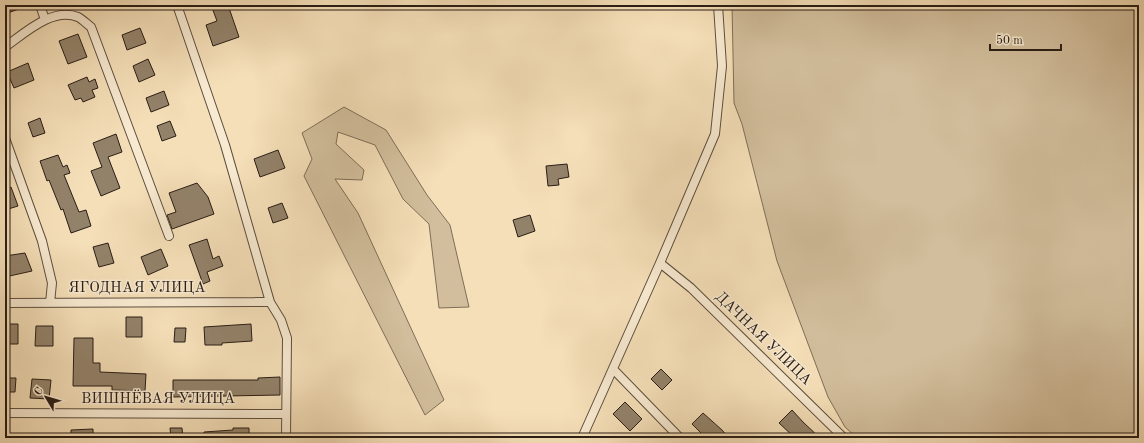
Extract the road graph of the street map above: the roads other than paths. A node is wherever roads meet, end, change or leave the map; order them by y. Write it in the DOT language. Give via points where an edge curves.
graph roads {
  1 [pos="40,5"];
  2 [pos="176,5"];
  3 [pos="718,5"];
  4 [pos="45,20"];
  5 [pos="5,47"];
  6 [pos="5,138"];
  7 [pos="169,236"];
  8 [pos="660,263"];
  9 [pos="270,302"];
  10 [pos="5,303"];
  11 [pos="50,303"];
  12 [pos="613,369"];
  13 [pos="5,413"];
  14 [pos="286,414"];
  15 [pos="286,438"];
  16 [pos="582,438"];
  17 [pos="680,438"];
  18 [pos="844,438"];
  1 -- 4 [label="street"];
  2 -- 9 [label="street" via="225,145"];
  3 -- 8 [label="street" via="722,66 715,134"];
  4 -- 5 [label="street"];
  4 -- 7 [label="street" via="64,15 79,18 91,27"];
  6 -- 11 [label="street" via="42,241 52,282"];
  8 -- 12 [label="street"];
  8 -- 18 [label="street, ДАЧНАЯ УЛИЦА" via="691,288"];
  9 -- 11 [label="street, ЯГОДНАЯ УЛИЦА"];
  9 -- 14 [label="street" via="281,320 287,338"];
  10 -- 11 [label="street, ЯГОДНАЯ УЛИЦА"];
  12 -- 16 [label="street"];
  12 -- 17 [label="street"];
  13 -- 14 [label="street, ВИШНЁВАЯ УЛИЦА"];
  14 -- 15 [label="street"];
}
